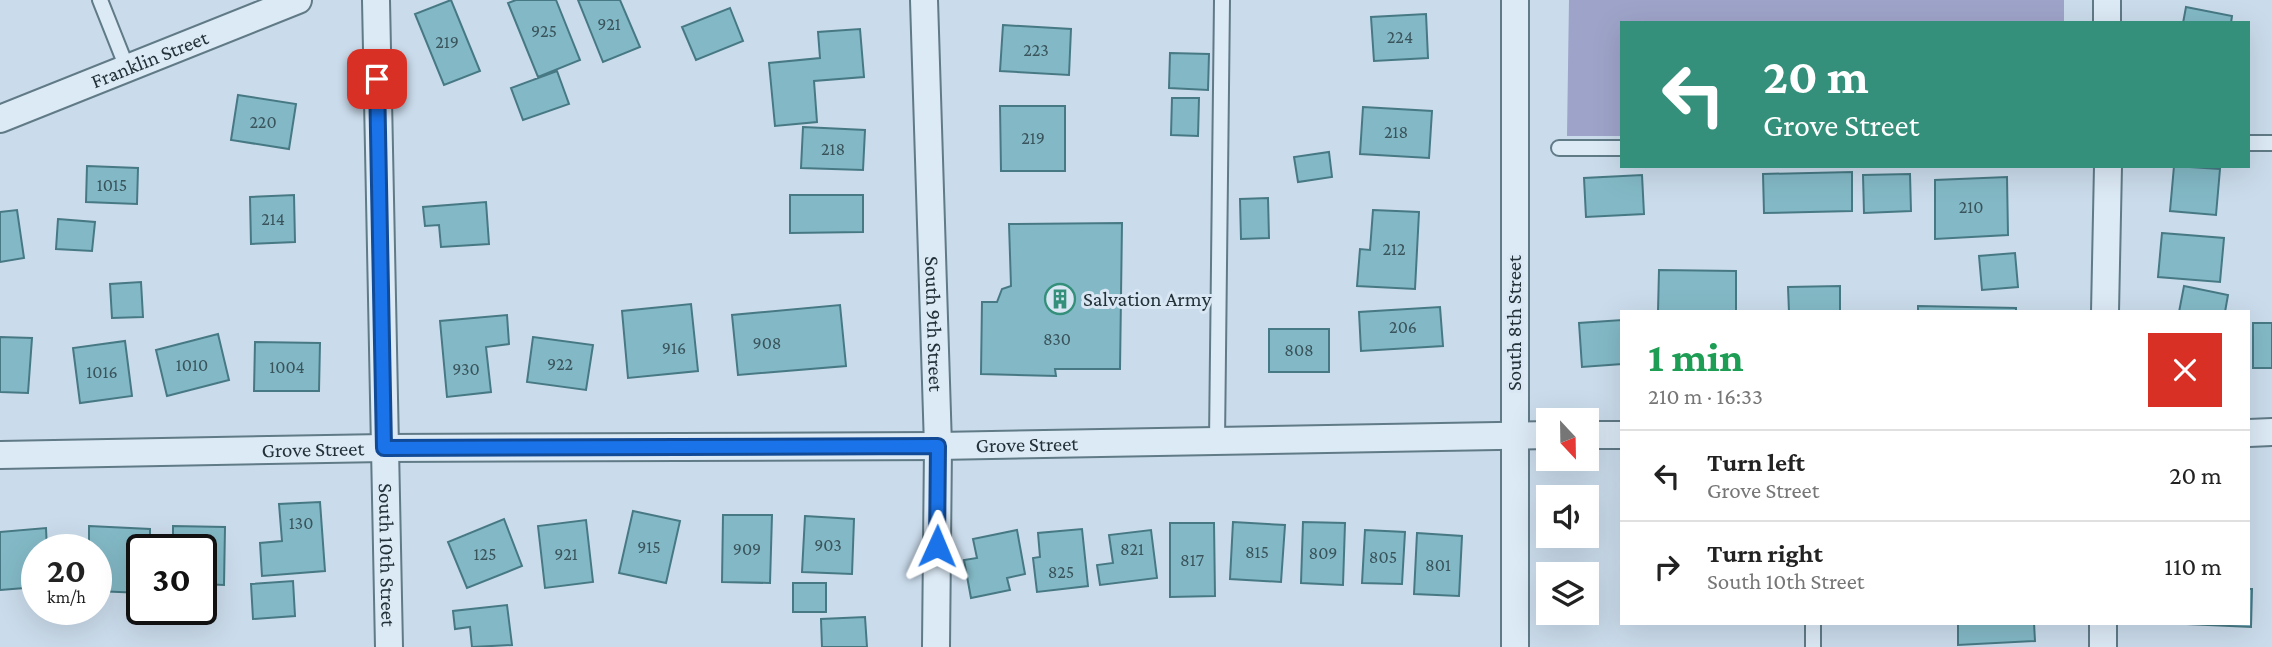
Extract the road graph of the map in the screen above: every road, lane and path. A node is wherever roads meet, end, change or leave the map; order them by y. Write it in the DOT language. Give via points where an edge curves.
graph roads {
  1 [pos="100,0"];
  2 [pos="298,0"];
  3 [pos="376,0"];
  4 [pos="924,0"];
  5 [pos="1222,0"];
  6 [pos="1515,0"];
  7 [pos="2107,0"];
  8 [pos="2107,21"];
  9 [pos="127,68"];
  10 [pos="0,119"];
  11 [pos="2250,143"];
  12 [pos="2272,143"];
  13 [pos="1559,148"];
  14 [pos="1620,148"];
  15 [pos="2108,168"];
  16 [pos="2105,310"];
  17 [pos="2272,432"];
  18 [pos="2250,433"];
  19 [pos="1514,435"];
  20 [pos="1536,435"];
  21 [pos="1600,435"];
  22 [pos="1620,435"];
  23 [pos="1217,441"];
  24 [pos="938,446"];
  25 [pos="384,448"];
  26 [pos="0,455"];
  27 [pos="1813,625"];
  28 [pos="2103,625"];
  29 [pos="389,647"];
  30 [pos="936,647"];
  31 [pos="1515,647"];
  32 [pos="1813,647"];
  33 [pos="2103,647"];
  1 -- 9 [label="lane"];
  2 -- 9 [label="street, Franklin Street"];
  3 -- 25 [label="street, South 10th Street"];
  4 -- 24 [label="street, South 9th Street"];
  5 -- 23 [label="lane"];
  6 -- 19 [label="street, South 8th Street"];
  7 -- 8 [label="street"];
  9 -- 10 [label="street, Franklin Street"];
  11 -- 12 [label="lane"];
  13 -- 14 [label="lane"];
  15 -- 16 [label="street"];
  17 -- 18 [label="street"];
  19 -- 20 [label="street, Grove Street"];
  19 -- 23 [label="street, Grove Street"];
  19 -- 31 [label="street, South 8th Street"];
  21 -- 22 [label="street"];
  23 -- 24 [label="street, Grove Street"];
  24 -- 25 [label="street, Grove Street"];
  24 -- 30 [label="street, South 9th Street"];
  25 -- 26 [label="street, Grove Street"];
  25 -- 29 [label="street, South 10th Street"];
  27 -- 32 [label="lane"];
  28 -- 33 [label="street"];
}
